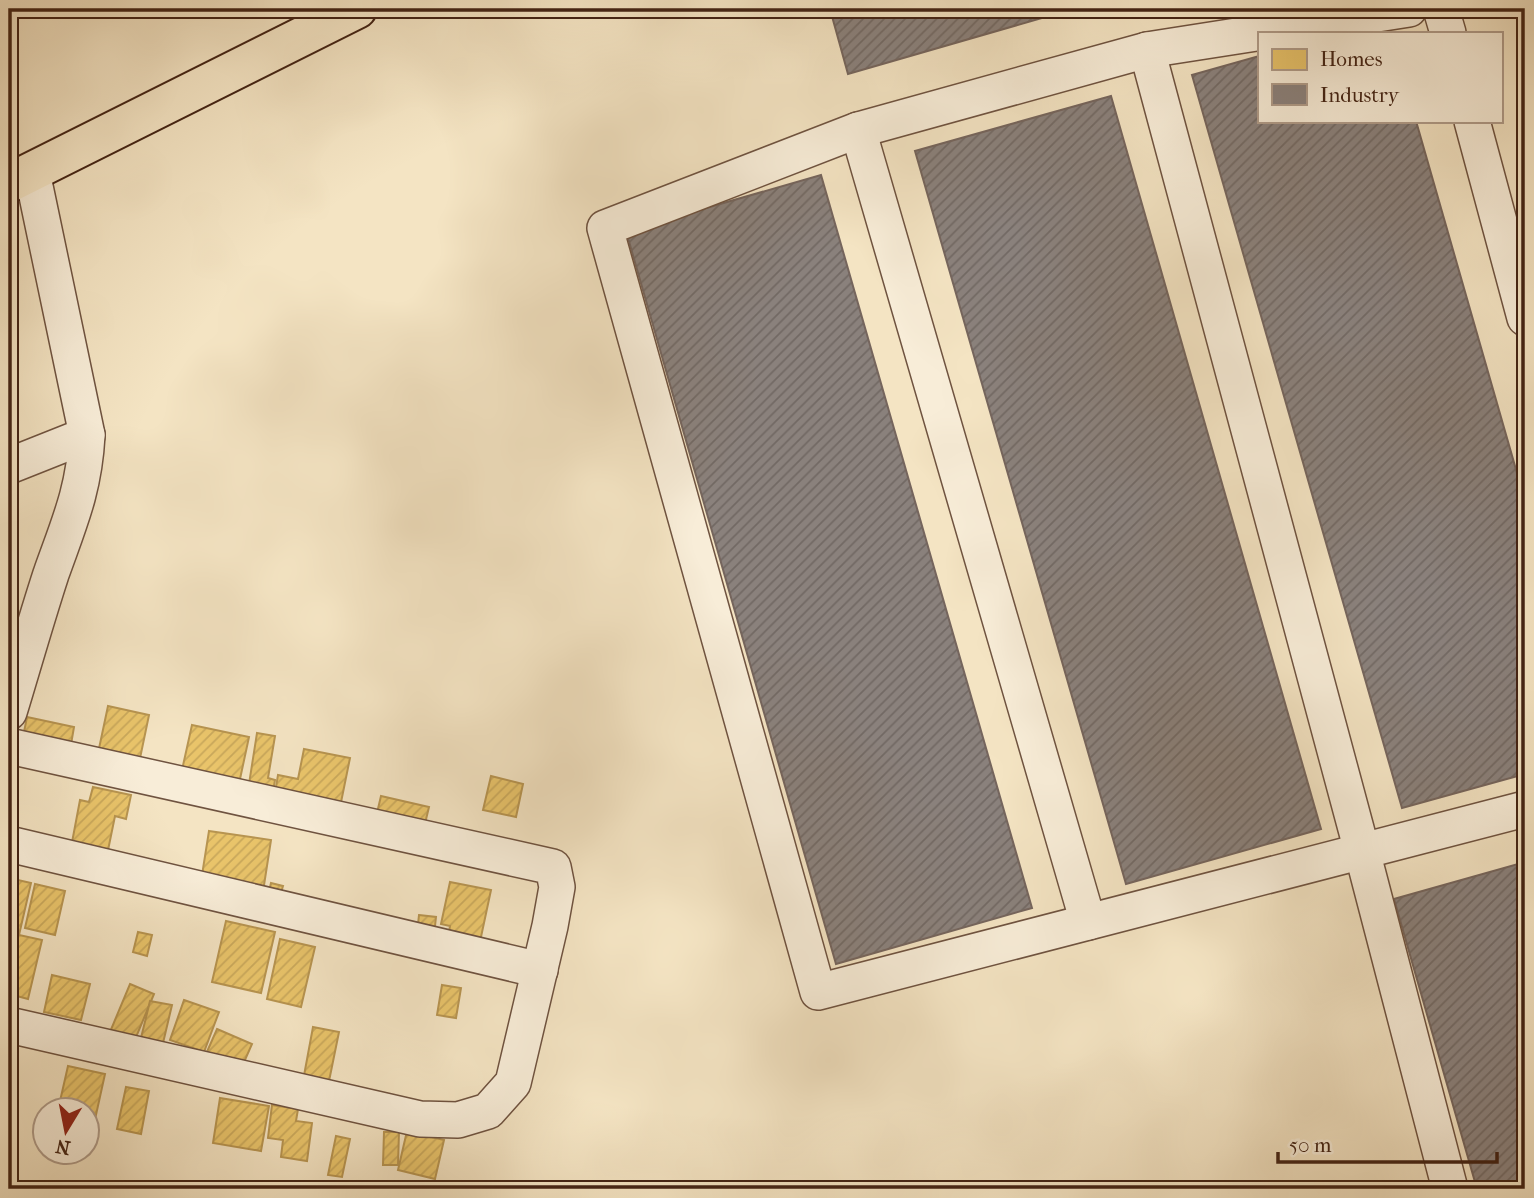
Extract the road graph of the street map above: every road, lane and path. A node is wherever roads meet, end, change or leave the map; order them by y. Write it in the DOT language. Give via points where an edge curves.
graph roads {
  1 [pos="356,9"];
  2 [pos="1409,9"];
  3 [pos="1441,9"];
  4 [pos="1262,32"];
  5 [pos="1448,32"];
  6 [pos="1258,33"];
  7 [pos="1147,50"];
  8 [pos="1472,122"];
  9 [pos="858,130"];
  10 [pos="20,177"];
  11 [pos="1525,318"];
  12 [pos="88,435"];
  13 [pos="9,466"];
  14 [pos="9,712"];
  15 [pos="9,746"];
  16 [pos="1525,809"];
  17 [pos="9,844"];
  18 [pos="1362,851"];
  19 [pos="1088,922"];
  20 [pos="540,970"];
  21 [pos="9,1025"];
  22 [pos="1450,1189"];
  1 -- 10 [label="main road"];
  2 -- 4 [label="street"];
  3 -- 5 [label="street"];
  6 -- 7 [label="street"];
  7 -- 9 [label="street"];
  7 -- 18 [label="street"];
  8 -- 11 [label="street"];
  9 -- 19 [label="street"];
  9 -- 19 [label="street" via="605,228 818,992"];
  10 -- 12 [label="street"];
  12 -- 13 [label="street"];
  12 -- 14 [label="street" via="77,506"];
  15 -- 20 [label="street" via="553,867 557,887"];
  16 -- 18 [label="street"];
  17 -- 20 [label="street"];
  18 -- 19 [label="street"];
  18 -- 22 [label="street"];
  20 -- 21 [label="street" via="513,1083 488,1111 458,1120 420,1119"];
}
